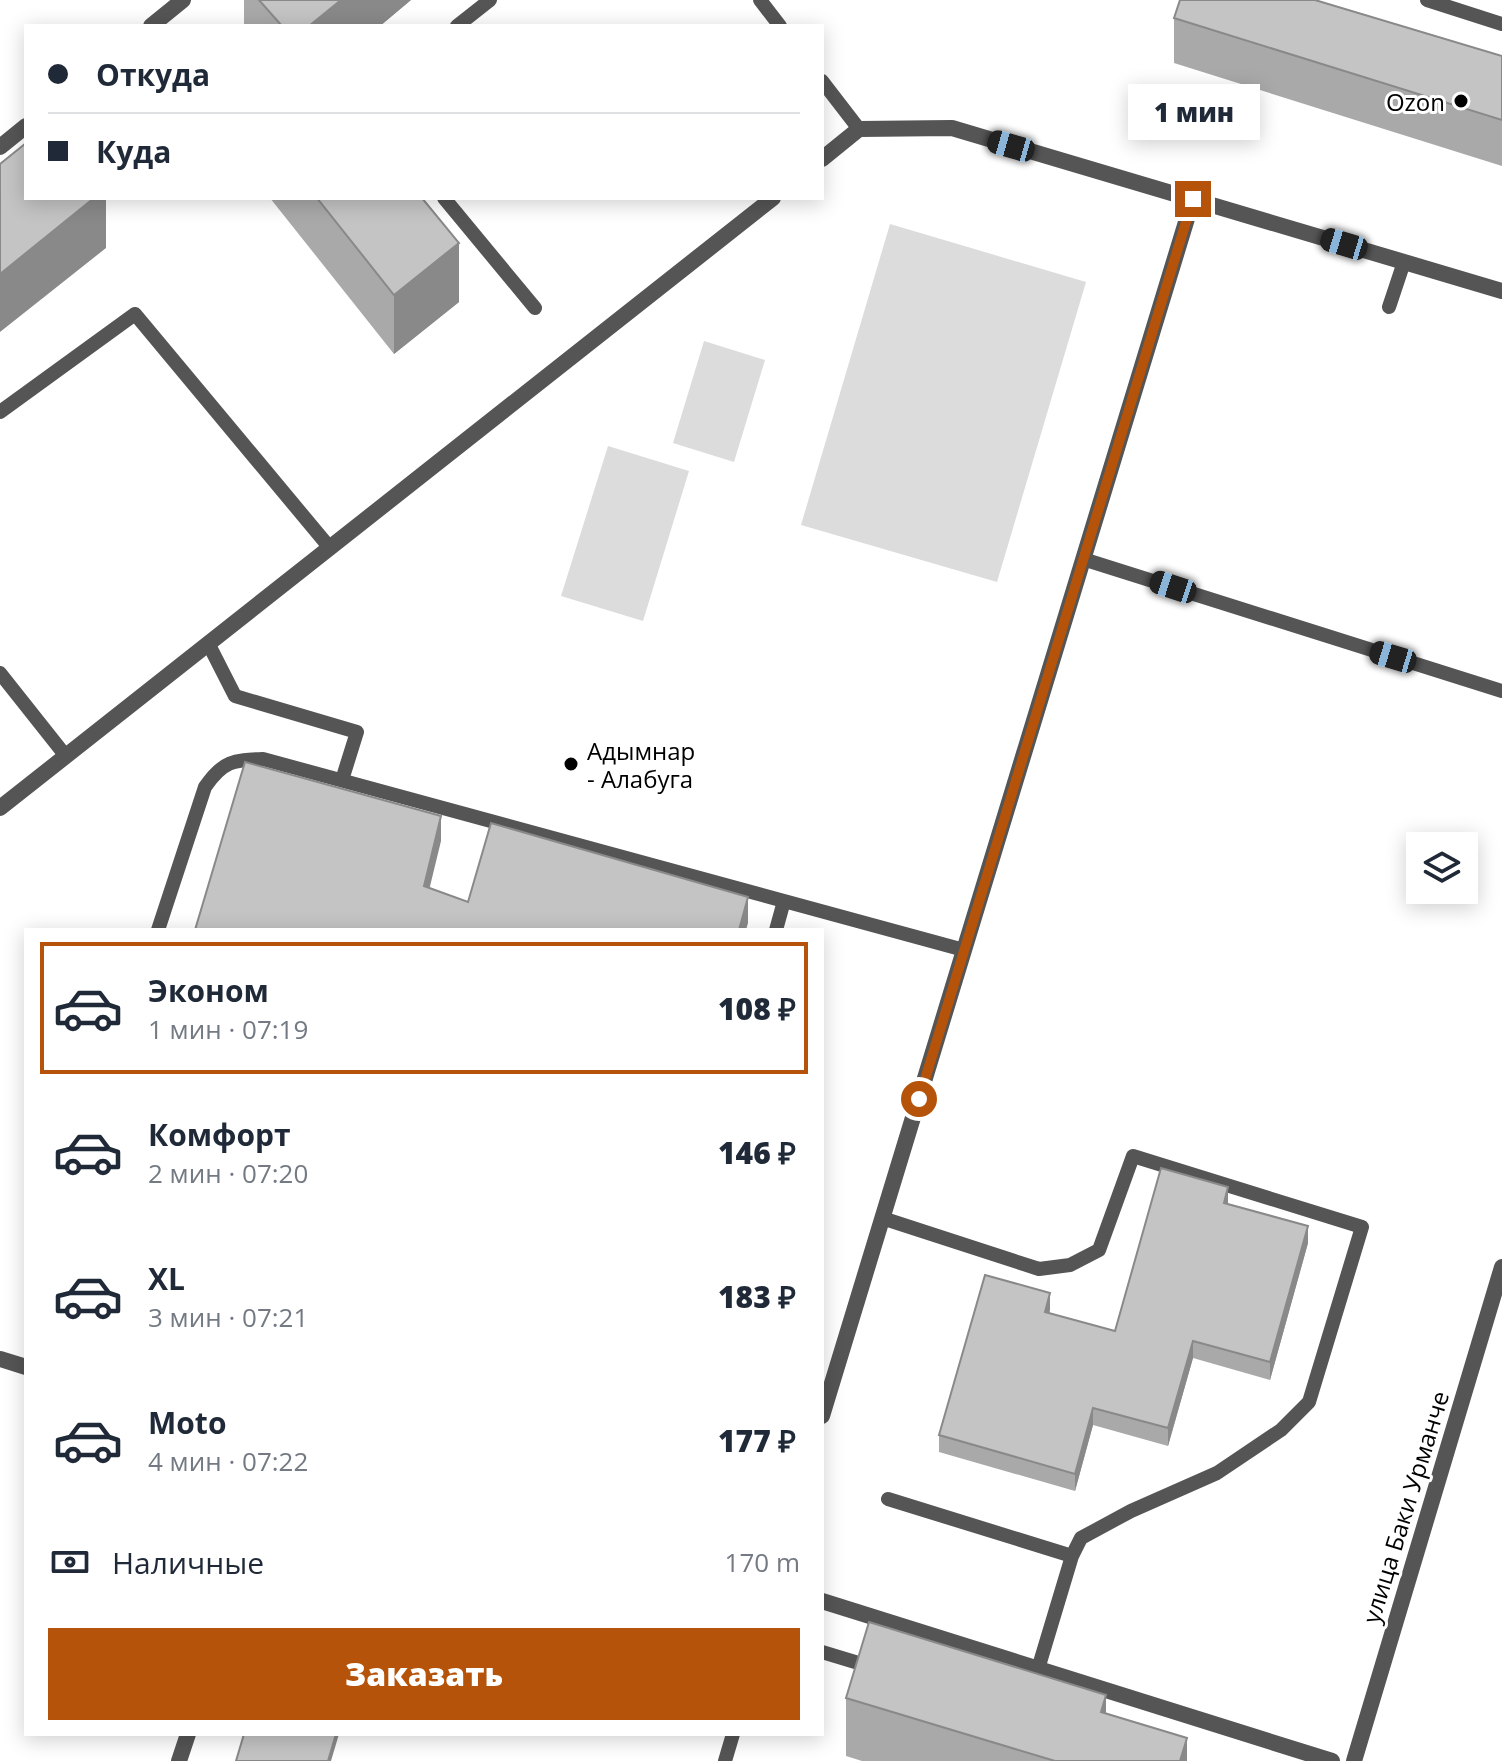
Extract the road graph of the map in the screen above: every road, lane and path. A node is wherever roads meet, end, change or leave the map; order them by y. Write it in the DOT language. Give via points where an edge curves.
graph roads {
  1 [pos="183,0"];
  2 [pos="490,0"];
  3 [pos="760,0"];
  4 [pos="1427,0"];
  5 [pos="153,24"];
  6 [pos="460,24"];
  7 [pos="778,24"];
  8 [pos="1502,24"];
  9 [pos="824,84"];
  10 [pos="24,128"];
  11 [pos="859,129"];
  12 [pos="0,147"];
  13 [pos="824,157"];
  14 [pos="1193,199"];
  15 [pos="446,200"];
  16 [pos="770,200"];
  17 [pos="1404,262"];
  18 [pos="1502,291"];
  19 [pos="1389,307"];
  20 [pos="535,308"];
  21 [pos="0,412"];
  22 [pos="330,548"];
  23 [pos="1083,559"];
  24 [pos="208,643"];
  25 [pos="0,673"];
  26 [pos="1502,691"];
  27 [pos="65,755"];
  28 [pos="342,780"];
  29 [pos="0,808"];
  30 [pos="784,901"];
  31 [pos="159,928"];
  32 [pos="777,928"];
  33 [pos="964,950"];
  34 [pos="882,1218"];
  35 [pos="1502,1267"];
  36 [pos="0,1359"];
  37 [pos="24,1366"];
  38 [pos="824,1409"];
  39 [pos="888,1499"];
  40 [pos="1072,1556"];
  41 [pos="824,1602"];
  42 [pos="824,1653"];
  43 [pos="1038,1669"];
  44 [pos="882,1670"];
  45 [pos="187,1736"];
  46 [pos="732,1736"];
  47 [pos="179,1761"];
  48 [pos="725,1761"];
  49 [pos="1332,1761"];
  50 [pos="1354,1761"];
  1 -- 5 [label="street"];
  2 -- 6 [label="lane"];
  3 -- 7 [label="lane"];
  4 -- 8 [label="lane"];
  9 -- 11 [label="lane"];
  10 -- 12 [label="street"];
  11 -- 13 [label="street"];
  11 -- 14 [label="street" via="952,128"];
  14 -- 17 [label="street"];
  14 -- 23 [label="street"];
  15 -- 20 [label="lane"];
  16 -- 22 [label="street"];
  17 -- 18 [label="street"];
  17 -- 19 [label="lane"];
  21 -- 22 [label="lane" via="135,314"];
  22 -- 24 [label="street"];
  23 -- 26 [label="lane"];
  23 -- 33 [label="street"];
  24 -- 27 [label="street"];
  24 -- 28 [label="lane" via="235,696 357,732"];
  25 -- 27 [label="lane"];
  27 -- 29 [label="street"];
  28 -- 30 [label="lane"];
  28 -- 31 [label="lane" via="263,759 235,760 217,771 205,787"];
  30 -- 32 [label="lane"];
  30 -- 33 [label="lane"];
  33 -- 34 [label="street"];
  34 -- 38 [label="street"];
  34 -- 40 [label="lane" via="1039,1269 1070,1265 1099,1250 1133,1156 1362,1227 1309,1402 1281,1430 1217,1473 1081,1538"];
  35 -- 50 [label="street, улица Баки Урманче"];
  36 -- 37 [label="street"];
  39 -- 40 [label="lane"];
  40 -- 43 [label="lane"];
  41 -- 43 [label="street"];
  42 -- 44 [label="lane"];
  43 -- 49 [label="street"];
  45 -- 47 [label="street"];
  46 -- 48 [label="lane"];
}
